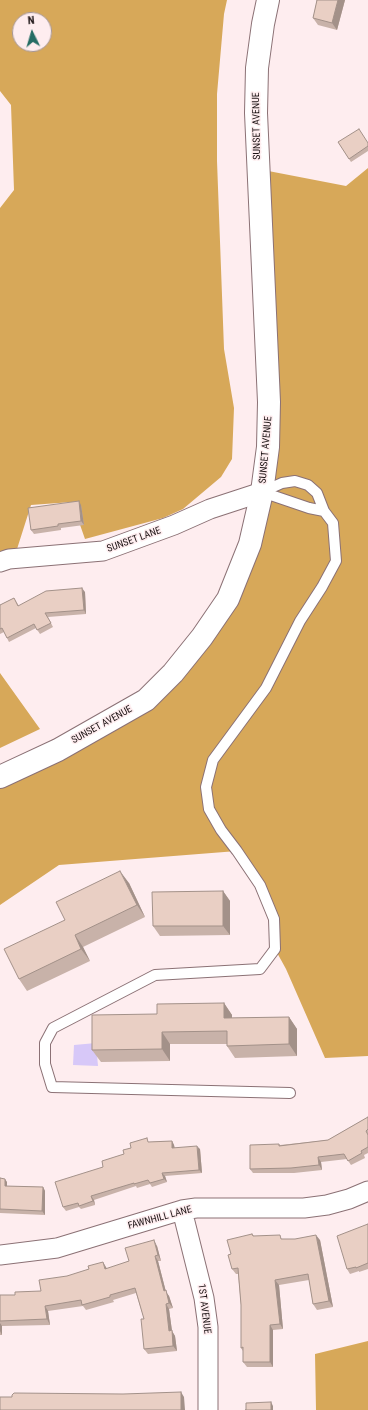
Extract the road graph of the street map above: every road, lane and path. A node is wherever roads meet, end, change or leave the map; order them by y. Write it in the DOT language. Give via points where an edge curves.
graph roads {
  1 [pos="268,0"];
  2 [pos="262,492"];
  3 [pos="324,510"];
  4 [pos="0,562"];
  5 [pos="0,778"];
  6 [pos="290,1093"];
  7 [pos="368,1191"];
  8 [pos="182,1210"];
  9 [pos="0,1255"];
  10 [pos="208,1410"];
  1 -- 2 [label="street, SUNSET AVENUE" via="258,68 256,113 269,402 268,447"];
  2 -- 3 [label="lane" via="309,508"];
  2 -- 3 [label="lane" via="282,483 295,481 308,485 317,493"];
  2 -- 4 [label="street, SUNSET LANE" via="210,509 174,526 103,551 9,559"];
  2 -- 5 [label="street, SUNSET AVENUE" via="250,544 228,599 173,673 146,700 58,750"];
  3 -- 6 [label="lane" via="333,524 336,561 300,621 266,688 213,760 206,787 209,809 260,885 274,919 275,949 260,969 155,975 53,1028 45,1043 45,1064 52,1087"];
  7 -- 8 [label="street, FAWNHILL LANE" via="349,1200 304,1208"];
  8 -- 9 [label="street, FAWNHILL LANE" via="57,1248"];
  8 -- 10 [label="street, 1ST AVENUE" via="204,1298 208,1327"];
}
